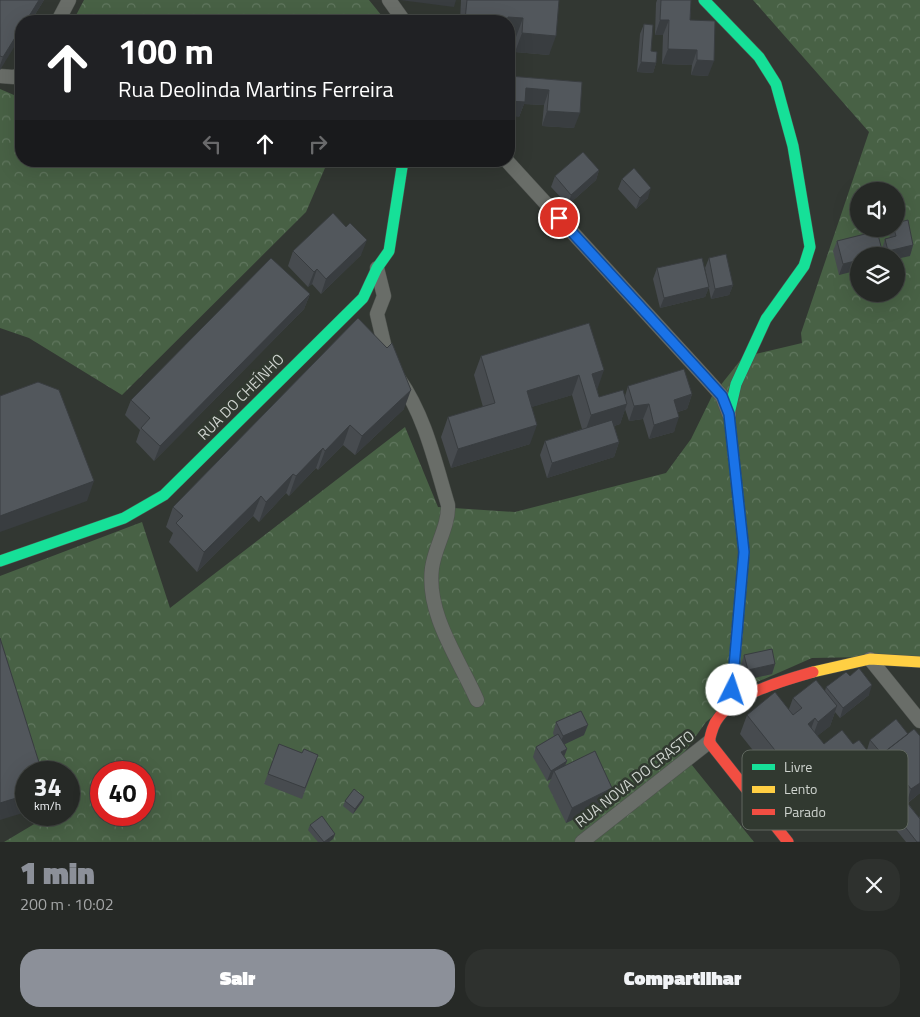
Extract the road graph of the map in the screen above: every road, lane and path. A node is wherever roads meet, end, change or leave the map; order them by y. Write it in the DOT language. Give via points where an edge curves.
graph roads {
  1 [pos="69,0"];
  2 [pos="389,0"];
  3 [pos="704,0"];
  4 [pos="61,15"];
  5 [pos="400,15"];
  6 [pos="0,76"];
  7 [pos="15,76"];
  8 [pos="401,167"];
  9 [pos="512,167"];
  10 [pos="376,268"];
  11 [pos="729,414"];
  12 [pos="0,562"];
  13 [pos="870,659"];
  14 [pos="920,662"];
  15 [pos="477,700"];
  16 [pos="731,704"];
  17 [pos="920,721"];
  18 [pos="709,742"];
  19 [pos="742,784"];
  20 [pos="779,830"];
  21 [pos="582,842"];
  22 [pos="788,842"];
  1 -- 4 [label="street"];
  2 -- 5 [label="street"];
  3 -- 11 [label="street" via="759,57 776,84 793,146 810,247 804,266 766,319 736,384"];
  6 -- 7 [label="street"];
  8 -- 10 [label="street, RUA DO CHEÍNHO" via="389,251"];
  9 -- 11 [label="street" via="722,396"];
  10 -- 12 [label="street, RUA DO CHEÍNHO" via="363,298 164,495 124,518"];
  10 -- 15 [label="street" via="384,296 377,314 388,363 410,394 429,441 448,505 449,515 432,568 434,604"];
  11 -- 16 [label="street" via="744,552"];
  13 -- 14 [label="street"];
  13 -- 16 [label="street" via="793,677 766,686"];
  13 -- 17 [label="street"];
  16 -- 18 [label="street" via="720,714"];
  18 -- 19 [label="street"];
  18 -- 21 [label="street, RUA NOVA DO CRASTO"];
  20 -- 22 [label="street"];
}
